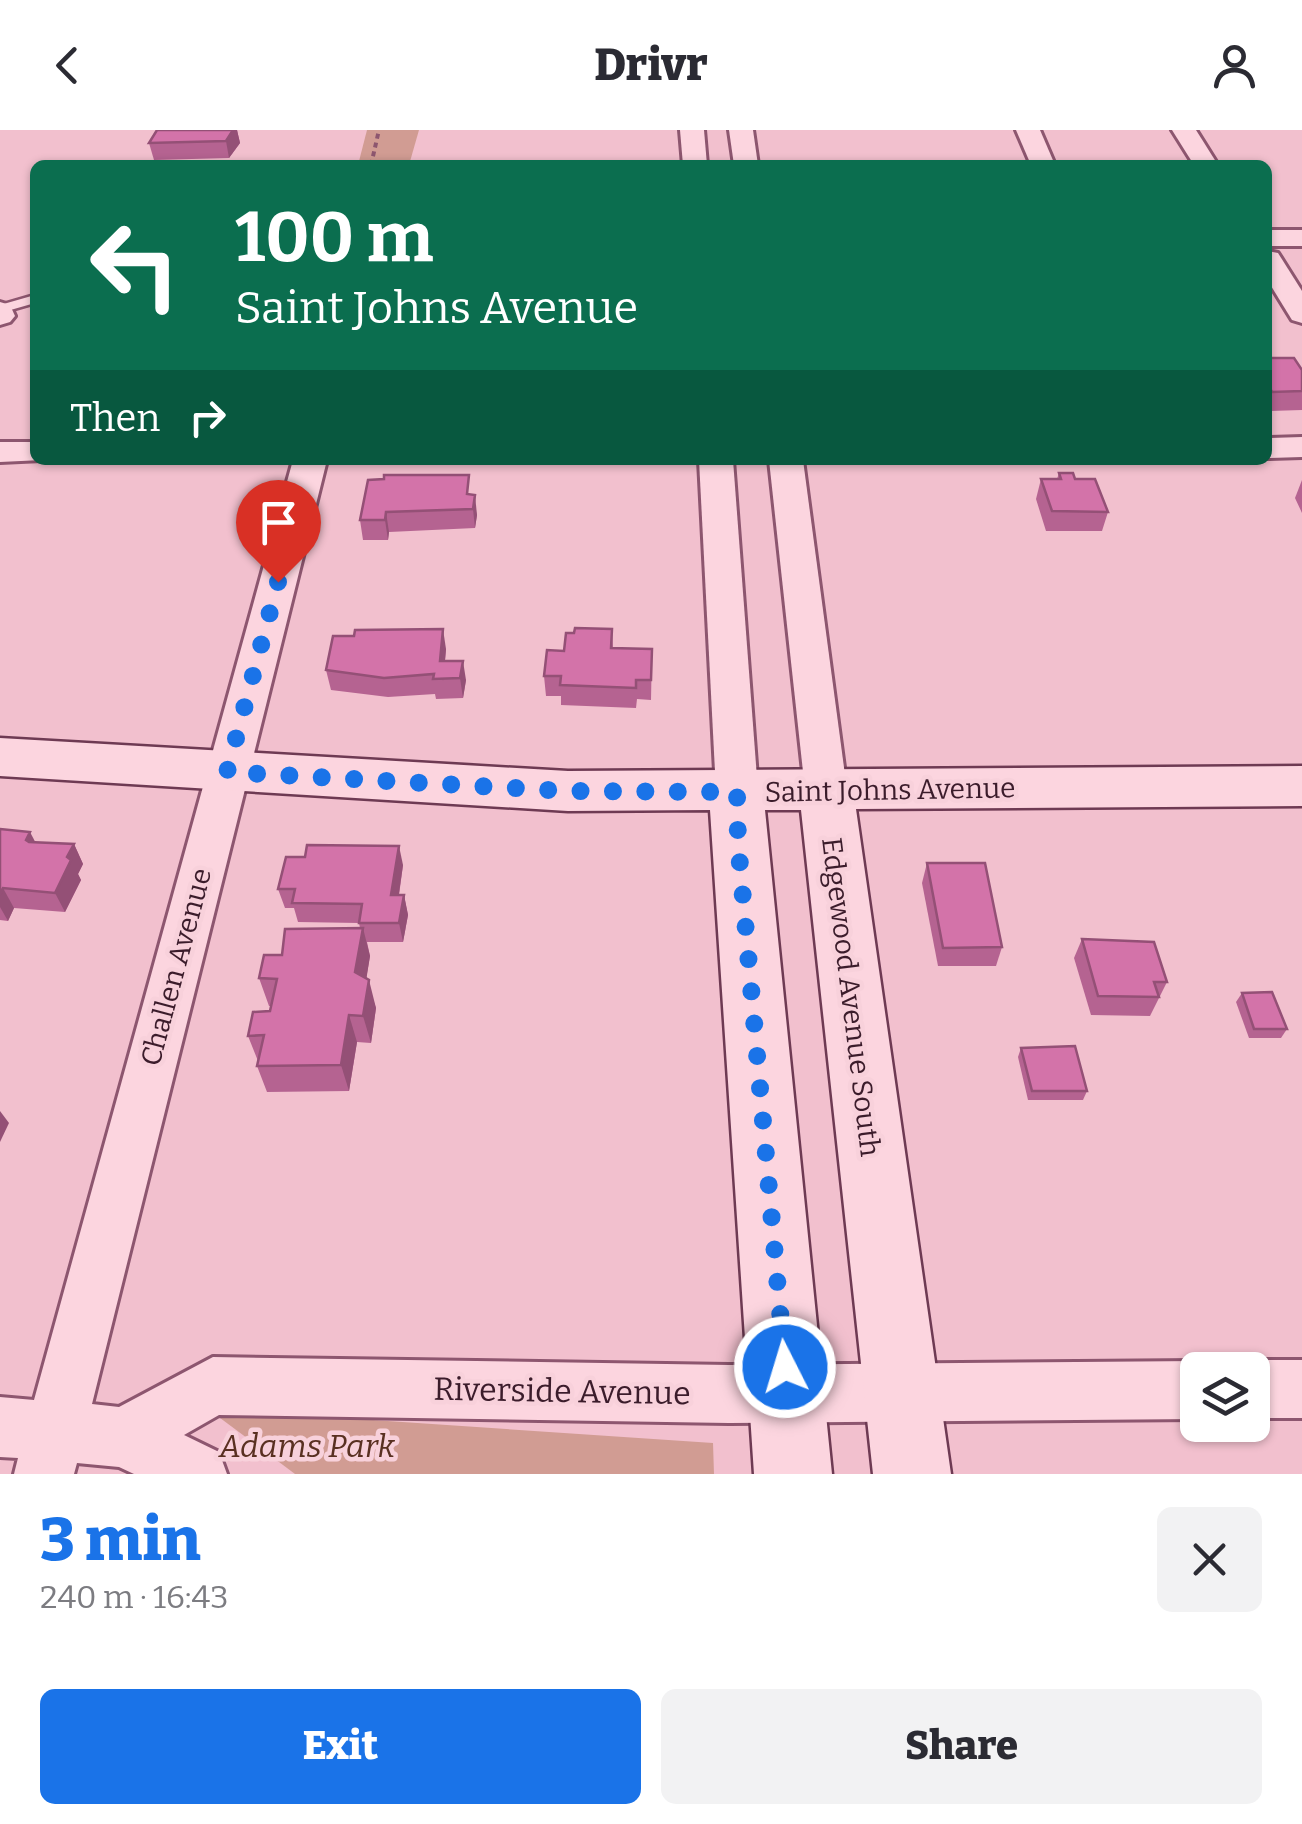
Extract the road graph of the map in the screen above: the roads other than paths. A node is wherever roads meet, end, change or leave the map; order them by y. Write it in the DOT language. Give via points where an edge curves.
graph roads {
  1 [pos="692,130"];
  2 [pos="741,130"];
  3 [pos="1028,130"];
  4 [pos="1184,130"];
  5 [pos="695,160"];
  6 [pos="745,160"];
  7 [pos="1042,160"];
  8 [pos="1203,160"];
  9 [pos="1272,238"];
  10 [pos="1302,238"];
  11 [pos="1272,265"];
  12 [pos="30,300"];
  13 [pos="0,312"];
  14 [pos="1302,314"];
  15 [pos="1272,448"];
  16 [pos="1302,448"];
  17 [pos="0,452"];
  18 [pos="30,452"];
  19 [pos="309,465"];
  20 [pos="716,465"];
  21 [pos="787,465"];
  22 [pos="0,758"];
  23 [pos="227,772"];
  24 [pos="1302,786"];
  25 [pos="826,790"];
  26 [pos="737,792"];
  27 [pos="1270,1389"];
  28 [pos="1302,1389"];
  29 [pos="901,1390"];
  30 [pos="1180,1390"];
  31 [pos="788,1394"];
  32 [pos="124,1437"];
  33 [pos="33,1444"];
  34 [pos="197,1474"];
  35 [pos="793,1474"];
  36 [pos="912,1474"];
  1 -- 5 [label="street"];
  2 -- 6 [label="street"];
  3 -- 7 [label="street"];
  4 -- 8 [label="street"];
  9 -- 10 [label="street"];
  11 -- 14 [label="street"];
  12 -- 13 [label="lane"];
  15 -- 16 [label="street"];
  17 -- 18 [label="street"];
  19 -- 23 [label="street, Challen Avenue"];
  20 -- 26 [label="street"];
  21 -- 25 [label="street, Edgewood Avenue South"];
  22 -- 23 [label="main road, Saint Johns Avenue"];
  23 -- 26 [label="main road, Saint Johns Avenue" via="568,791"];
  23 -- 33 [label="street, Challen Avenue"];
  24 -- 25 [label="main road, Saint Johns Avenue"];
  25 -- 26 [label="main road, Saint Johns Avenue"];
  25 -- 29 [label="main road, Edgewood Avenue South"];
  26 -- 31 [label="main road"];
  27 -- 28 [label="street"];
  29 -- 30 [label="street, Riverside Avenue"];
  29 -- 31 [label="street, Riverside Avenue"];
  29 -- 36 [label="main road, Edgewood Avenue South"];
  31 -- 32 [label="street, Riverside Avenue" via="213,1386"];
  31 -- 35 [label="main road"];
  32 -- 33 [label="street"];
  32 -- 34 [label="street"];
}
